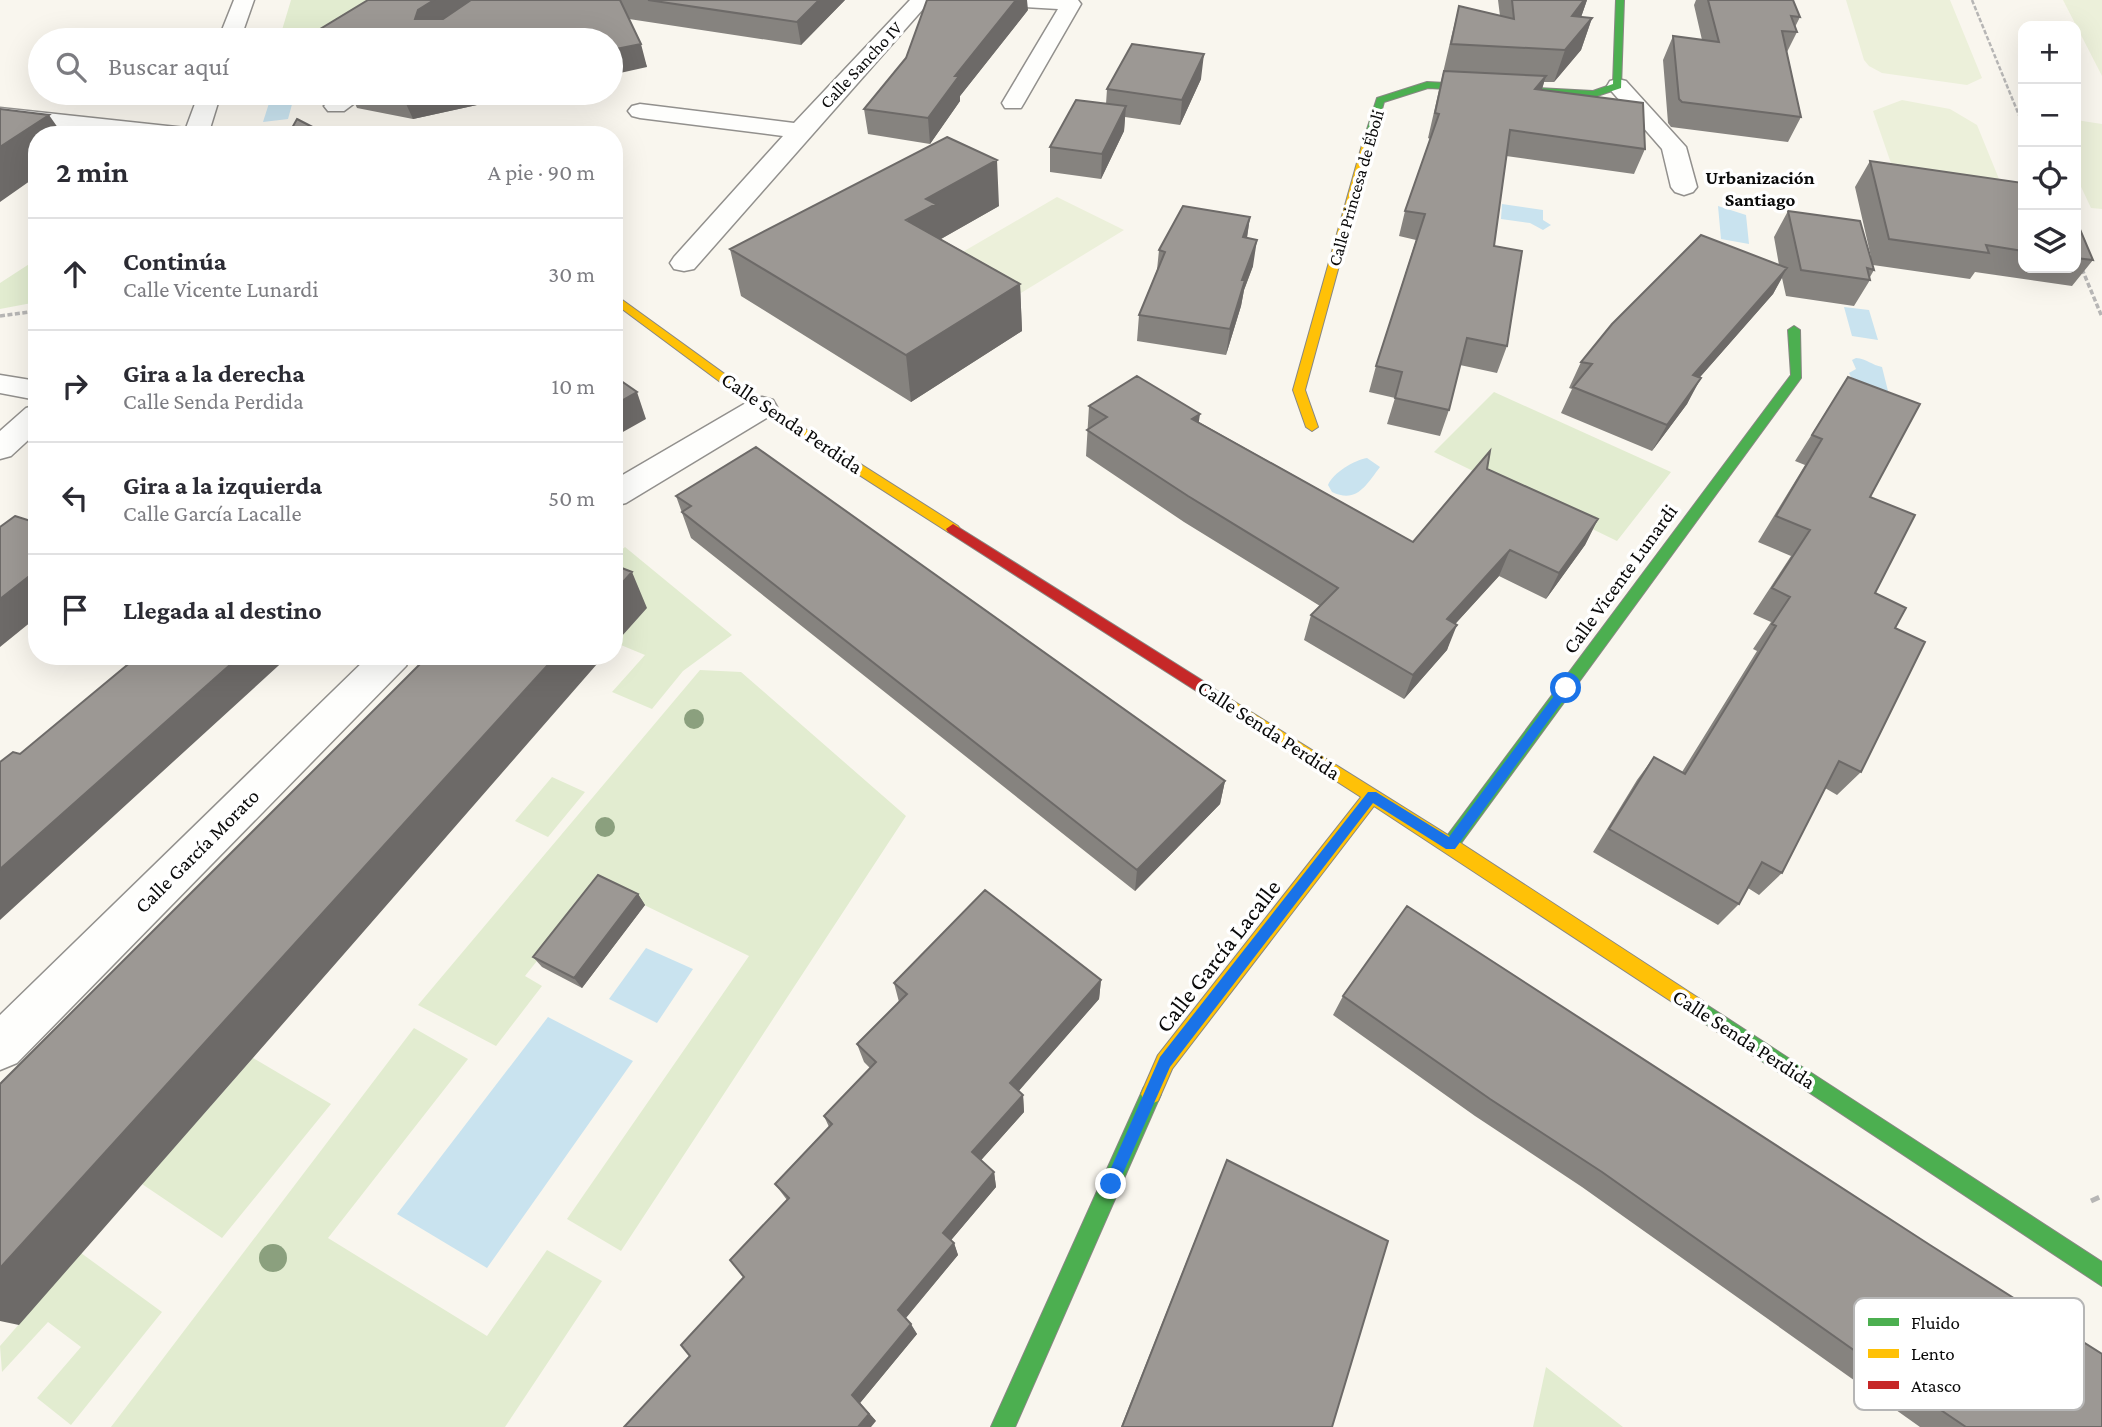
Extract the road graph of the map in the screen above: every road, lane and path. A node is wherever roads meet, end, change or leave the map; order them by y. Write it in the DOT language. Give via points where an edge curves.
graph roads {
  1 [pos="244,0"];
  2 [pos="921,0"];
  3 [pos="1006,0"];
  4 [pos="1620,0"];
  5 [pos="1972,0"];
  6 [pos="234,28"];
  7 [pos="1618,86"];
  8 [pos="1013,103"];
  9 [pos="207,105"];
  10 [pos="640,111"];
  11 [pos="2018,113"];
  12 [pos="0,115"];
  13 [pos="102,126"];
  14 [pos="199,126"];
  15 [pos="800,131"];
  16 [pos="1684,187"];
  17 [pos="684,263"];
  18 [pos="2081,266"];
  19 [pos="623,304"];
  20 [pos="28,312"];
  21 [pos="0,316"];
  22 [pos="2102,317"];
  23 [pos="1794,330"];
  24 [pos="0,384"];
  25 [pos="28,389"];
  26 [pos="762,407"];
  27 [pos="28,423"];
  28 [pos="1312,427"];
  29 [pos="0,449"];
  30 [pos="623,490"];
  31 [pos="384,665"];
  32 [pos="1372,796"];
  33 [pos="1450,845"];
  34 [pos="0,1046"];
  35 [pos="2102,1275"];
  36 [pos="1003,1427"];
  1 -- 6 [label="street"];
  2 -- 15 [label="street, Calle Sancho IV"];
  3 -- 8 [label="street" via="1071,4"];
  4 -- 7 [label="street"];
  5 -- 11 [label="path"];
  7 -- 16 [label="street" via="1674,147"];
  7 -- 28 [label="street, Calle Princesa de Éboli" via="1594,94 1427,85 1380,100 1299,390"];
  9 -- 14 [label="street"];
  10 -- 15 [label="street"];
  12 -- 13 [label="street"];
  15 -- 17 [label="street, Calle Sancho IV"];
  18 -- 22 [label="path"];
  19 -- 26 [label="street, Calle Senda Perdida"];
  20 -- 21 [label="path"];
  23 -- 33 [label="street, Calle Vicente Lunardi" via="1797,374"];
  24 -- 25 [label="street"];
  26 -- 30 [label="street"];
  26 -- 32 [label="street, Calle Senda Perdida"];
  27 -- 29 [label="street"];
  31 -- 34 [label="street, Calle García Morato"];
  32 -- 33 [label="street, Calle Senda Perdida"];
  32 -- 36 [label="street, Calle García Lacalle" via="1165,1062"];
  33 -- 35 [label="street, Calle Senda Perdida"];
}
